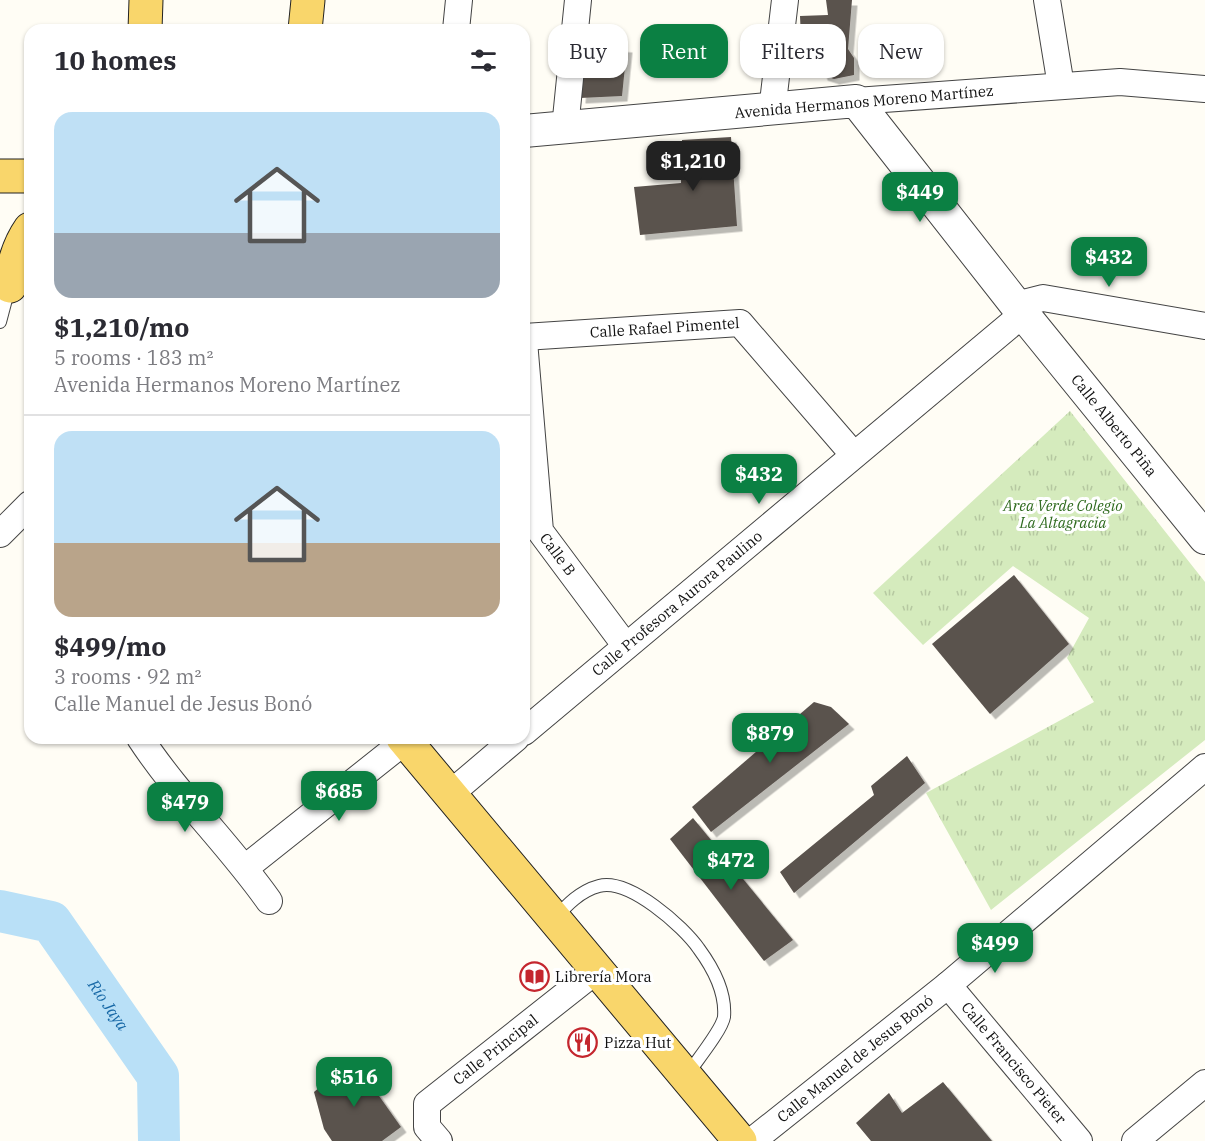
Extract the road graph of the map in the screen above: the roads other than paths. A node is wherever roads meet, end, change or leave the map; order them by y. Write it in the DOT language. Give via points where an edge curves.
graph roads {
  1 [pos="146,0"];
  2 [pos="308,0"];
  3 [pos="459,0"];
  4 [pos="578,0"];
  5 [pos="784,0"];
  6 [pos="1047,0"];
  7 [pos="145,24"];
  8 [pos="306,24"];
  9 [pos="457,24"];
  10 [pos="1061,86"];
  11 [pos="1205,89"];
  12 [pos="856,101"];
  13 [pos="772,111"];
  14 [pos="565,128"];
  15 [pos="530,131"];
  16 [pos="0,176"];
  17 [pos="24,176"];
  18 [pos="24,237"];
  19 [pos="14,278"];
  20 [pos="1020,309"];
  21 [pos="0,322"];
  22 [pos="1205,326"];
  23 [pos="530,339"];
  24 [pos="530,411"];
  25 [pos="853,454"];
  26 [pos="24,510"];
  27 [pos="0,534"];
  28 [pos="1205,537"];
  29 [pos="625,645"];
  30 [pos="530,727"];
  31 [pos="144,744"];
  32 [pos="399,744"];
  33 [pos="407,744"];
  34 [pos="509,744"];
  35 [pos="1205,767"];
  36 [pos="450,794"];
  37 [pos="245,868"];
  38 [pos="269,901"];
  39 [pos="555,918"];
  40 [pos="598,969"];
  41 [pos="948,985"];
  42 [pos="686,1076"];
  43 [pos="1205,1083"];
  44 [pos="733,1138"];
  45 [pos="439,1141"];
  46 [pos="1079,1141"];
  47 [pos="1135,1141"];
  1 -- 7 [label="main road"];
  2 -- 8 [label="main road"];
  3 -- 9 [label="street"];
  4 -- 14 [label="street"];
  5 -- 13 [label="street"];
  6 -- 10 [label="street"];
  10 -- 11 [label="street, Avenida Hermanos Moreno Martínez" via="1120,82"];
  10 -- 12 [label="street, Avenida Hermanos Moreno Martínez"];
  12 -- 13 [label="street, Avenida Hermanos Moreno Martínez"];
  12 -- 20 [label="street, Calle Alberto Piña"];
  13 -- 14 [label="street, Avenida Hermanos Moreno Martínez"];
  14 -- 15 [label="street, Avenida Hermanos Moreno Martínez"];
  16 -- 17 [label="main road"];
  18 -- 19 [label="main road"];
  19 -- 21 [label="lane"];
  20 -- 22 [label="street, Calle Profesora Aurora Paulino" via="1043,298"];
  20 -- 25 [label="street, Calle Profesora Aurora Paulino"];
  20 -- 28 [label="street, Calle Alberto Piña"];
  23 -- 25 [label="street, Calle Rafael Pimentel" via="740,323"];
  24 -- 29 [label="street, Calle B" via="540,531"];
  25 -- 29 [label="street, Calle Profesora Aurora Paulino"];
  26 -- 27 [label="street"];
  29 -- 30 [label="street, Calle Profesora Aurora Paulino"];
  31 -- 37 [label="street" via="194,811"];
  32 -- 37 [label="street"];
  33 -- 36 [label="main road"];
  34 -- 36 [label="street"];
  35 -- 41 [label="street, Calle Manuel de Jesus Bonó"];
  36 -- 39 [label="main road"];
  37 -- 38 [label="street"];
  39 -- 40 [label="main road"];
  39 -- 42 [label="lane" via="586,892 599,886 618,885 640,896 698,947 721,992 724,1019"];
  40 -- 42 [label="main road"];
  40 -- 45 [label="street, Calle Principal" via="427,1104 427,1127"];
  41 -- 44 [label="street, Calle Manuel de Jesus Bonó"];
  41 -- 46 [label="street, Calle Francisco Pieter"];
  42 -- 44 [label="main road"];
  43 -- 47 [label="street"];
}
